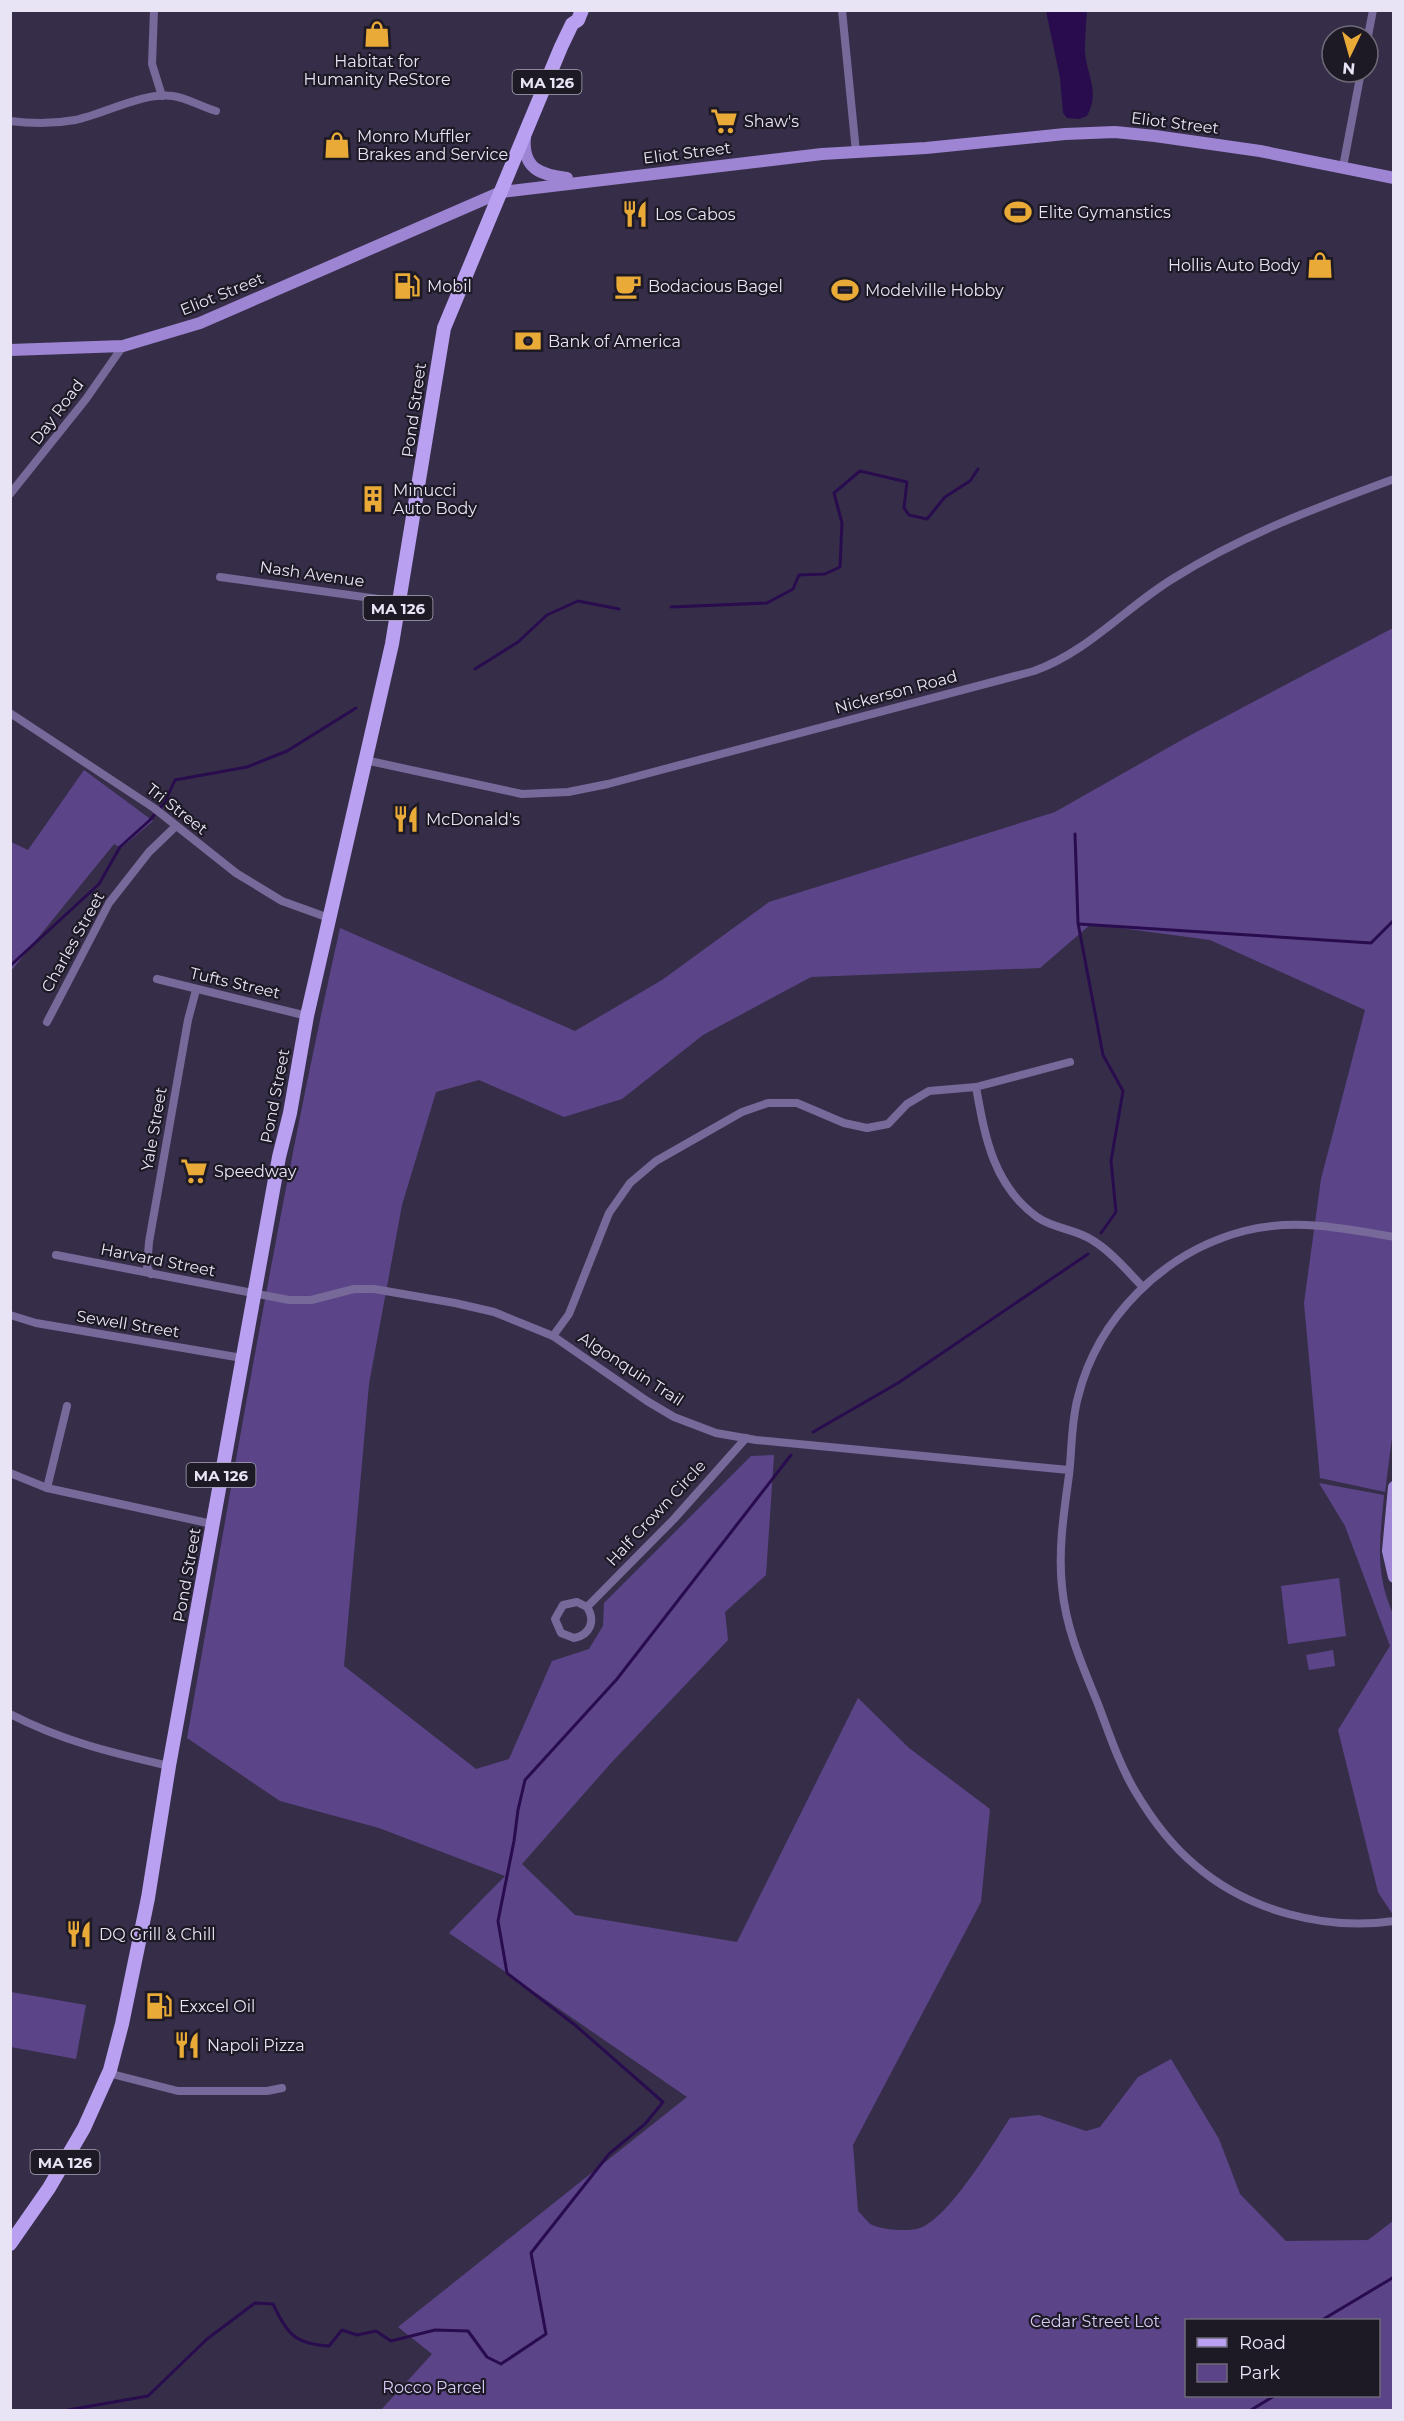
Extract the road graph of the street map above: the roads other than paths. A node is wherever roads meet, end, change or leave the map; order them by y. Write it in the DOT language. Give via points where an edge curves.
graph roads {
  1 [pos="154,10"];
  2 [pos="582,10"];
  3 [pos="842,10"];
  4 [pos="572,17"];
  5 [pos="1359,84"];
  6 [pos="162,96"];
  7 [pos="216,111"];
  8 [pos="10,121"];
  9 [pos="525,134"];
  10 [pos="856,152"];
  11 [pos="1343,167"];
  12 [pos="1394,178"];
  13 [pos="583,182"];
  14 [pos="501,192"];
  15 [pos="123,346"];
  16 [pos="10,350"];
  17 [pos="1394,478"];
  18 [pos="10,494"];
  19 [pos="220,576"];
  20 [pos="400,602"];
  21 [pos="10,713"];
  22 [pos="365,760"];
  23 [pos="176,826"];
  24 [pos="329,918"];
  25 [pos="157,979"];
  26 [pos="196,990"];
  27 [pos="307,1016"];
  28 [pos="47,1022"];
  29 [pos="1070,1062"];
  30 [pos="976,1087"];
  31 [pos="1394,1237"];
  32 [pos="56,1255"];
  33 [pos="151,1274"];
  34 [pos="1143,1287"];
  35 [pos="254,1295"];
  36 [pos="10,1315"];
  37 [pos="553,1336"];
  38 [pos="242,1358"];
  39 [pos="67,1406"];
  40 [pos="746,1438"];
  41 [pos="1069,1470"];
  42 [pos="10,1473"];
  43 [pos="1394,1487"];
  44 [pos="47,1488"];
  45 [pos="212,1524"];
  46 [pos="1394,1577"];
  47 [pos="587,1607"];
  48 [pos="10,1714"];
  49 [pos="169,1766"];
  50 [pos="1394,1921"];
  51 [pos="108,2073"];
  52 [pos="282,2088"];
  53 [pos="10,2244"];
  1 -- 6 [label="street" via="152,64"];
  2 -- 4 [label="main road, Pond Street / MA 126" via="578,20"];
  3 -- 10 [label="street"];
  4 -- 9 [label="main road, Pond Street / MA 126"];
  5 -- 11 [label="street"];
  6 -- 7 [label="street" via="183,98"];
  6 -- 8 [label="street" via="76,120"];
  9 -- 13 [label="main road" via="526,156 536,171"];
  9 -- 14 [label="main road, Pond Street / MA 126"];
  10 -- 11 [label="main road, Eliot Street" via="1115,132"];
  10 -- 13 [label="main road, Eliot Street"];
  11 -- 12 [label="main road, Eliot Street"];
  13 -- 14 [label="main road, Eliot Street"];
  14 -- 15 [label="main road, Eliot Street" via="200,323"];
  14 -- 20 [label="main road, Pond Street / MA 126" via="444,328"];
  15 -- 16 [label="main road, Eliot Street"];
  15 -- 18 [label="street, Day Road"];
  17 -- 22 [label="street, Nickerson Road" via="1287,519 1223,551 1173,578 1069,656 1034,671 568,792 522,794"];
  19 -- 20 [label="street, Nash Avenue"];
  20 -- 22 [label="main road, Pond Street / MA 126"];
  21 -- 23 [label="street, Tri Street"];
  22 -- 24 [label="main road, Pond Street / MA 126"];
  23 -- 24 [label="street, Tri Street" via="265,892"];
  23 -- 28 [label="street, Charles Street" via="149,852 109,903"];
  24 -- 27 [label="main road, Pond Street / MA 126"];
  25 -- 26 [label="street, Tufts Street"];
  26 -- 27 [label="street, Tufts Street"];
  26 -- 33 [label="street, Yale Street" via="149,1242 147,1267"];
  27 -- 35 [label="main road, Pond Street / MA 126"];
  29 -- 30 [label="street"];
  30 -- 34 [label="street" via="989,1153 1020,1201 1048,1223 1092,1240"];
  30 -- 37 [label="street" via="929,1091 907,1104 888,1124 873,1128 855,1126 797,1103 768,1103 742,1112 656,1161 630,1183 609,1213 569,1314"];
  31 -- 34 [label="street" via="1289,1225 1245,1231 1187,1254"];
  32 -- 33 [label="street, Harvard Street"];
  33 -- 35 [label="street, Harvard Street"];
  34 -- 41 [label="street" via="1109,1326 1088,1367 1075,1410"];
  35 -- 37 [label="street, Algonquin Trail" via="310,1300 354,1289 374,1289 475,1307"];
  35 -- 38 [label="main road, Pond Street / MA 126"];
  36 -- 38 [label="street, Sewell Street" via="36,1323"];
  37 -- 40 [label="street, Algonquin Trail" via="674,1417 716,1433"];
  38 -- 45 [label="main road, Pond Street / MA 126"];
  39 -- 44 [label="street"];
  40 -- 41 [label="street, Algonquin Trail"];
  40 -- 47 [label="street, Half Crown Circle" via="675,1519"];
  41 -- 50 [label="street" via="1061,1564 1066,1614 1082,1667 1125,1772 1160,1827 1196,1867 1230,1889 1278,1911 1347,1924"];
  42 -- 44 [label="street"];
  43 -- 46 [label="main road" via="1388,1551"];
  44 -- 45 [label="street"];
  45 -- 49 [label="main road, Pond Street / MA 126"];
  47 -- 47 [label="street" via="577,1602 563,1605 555,1619 561,1633 574,1638 586,1633 592,1623"];
  48 -- 49 [label="street" via="76,1743"];
  49 -- 51 [label="main road, Pond Street / MA 126" via="136,1961"];
  51 -- 52 [label="street" via="178,2091"];
  51 -- 53 [label="main road, Pond Street / MA 126" via="66,2160"];
}
